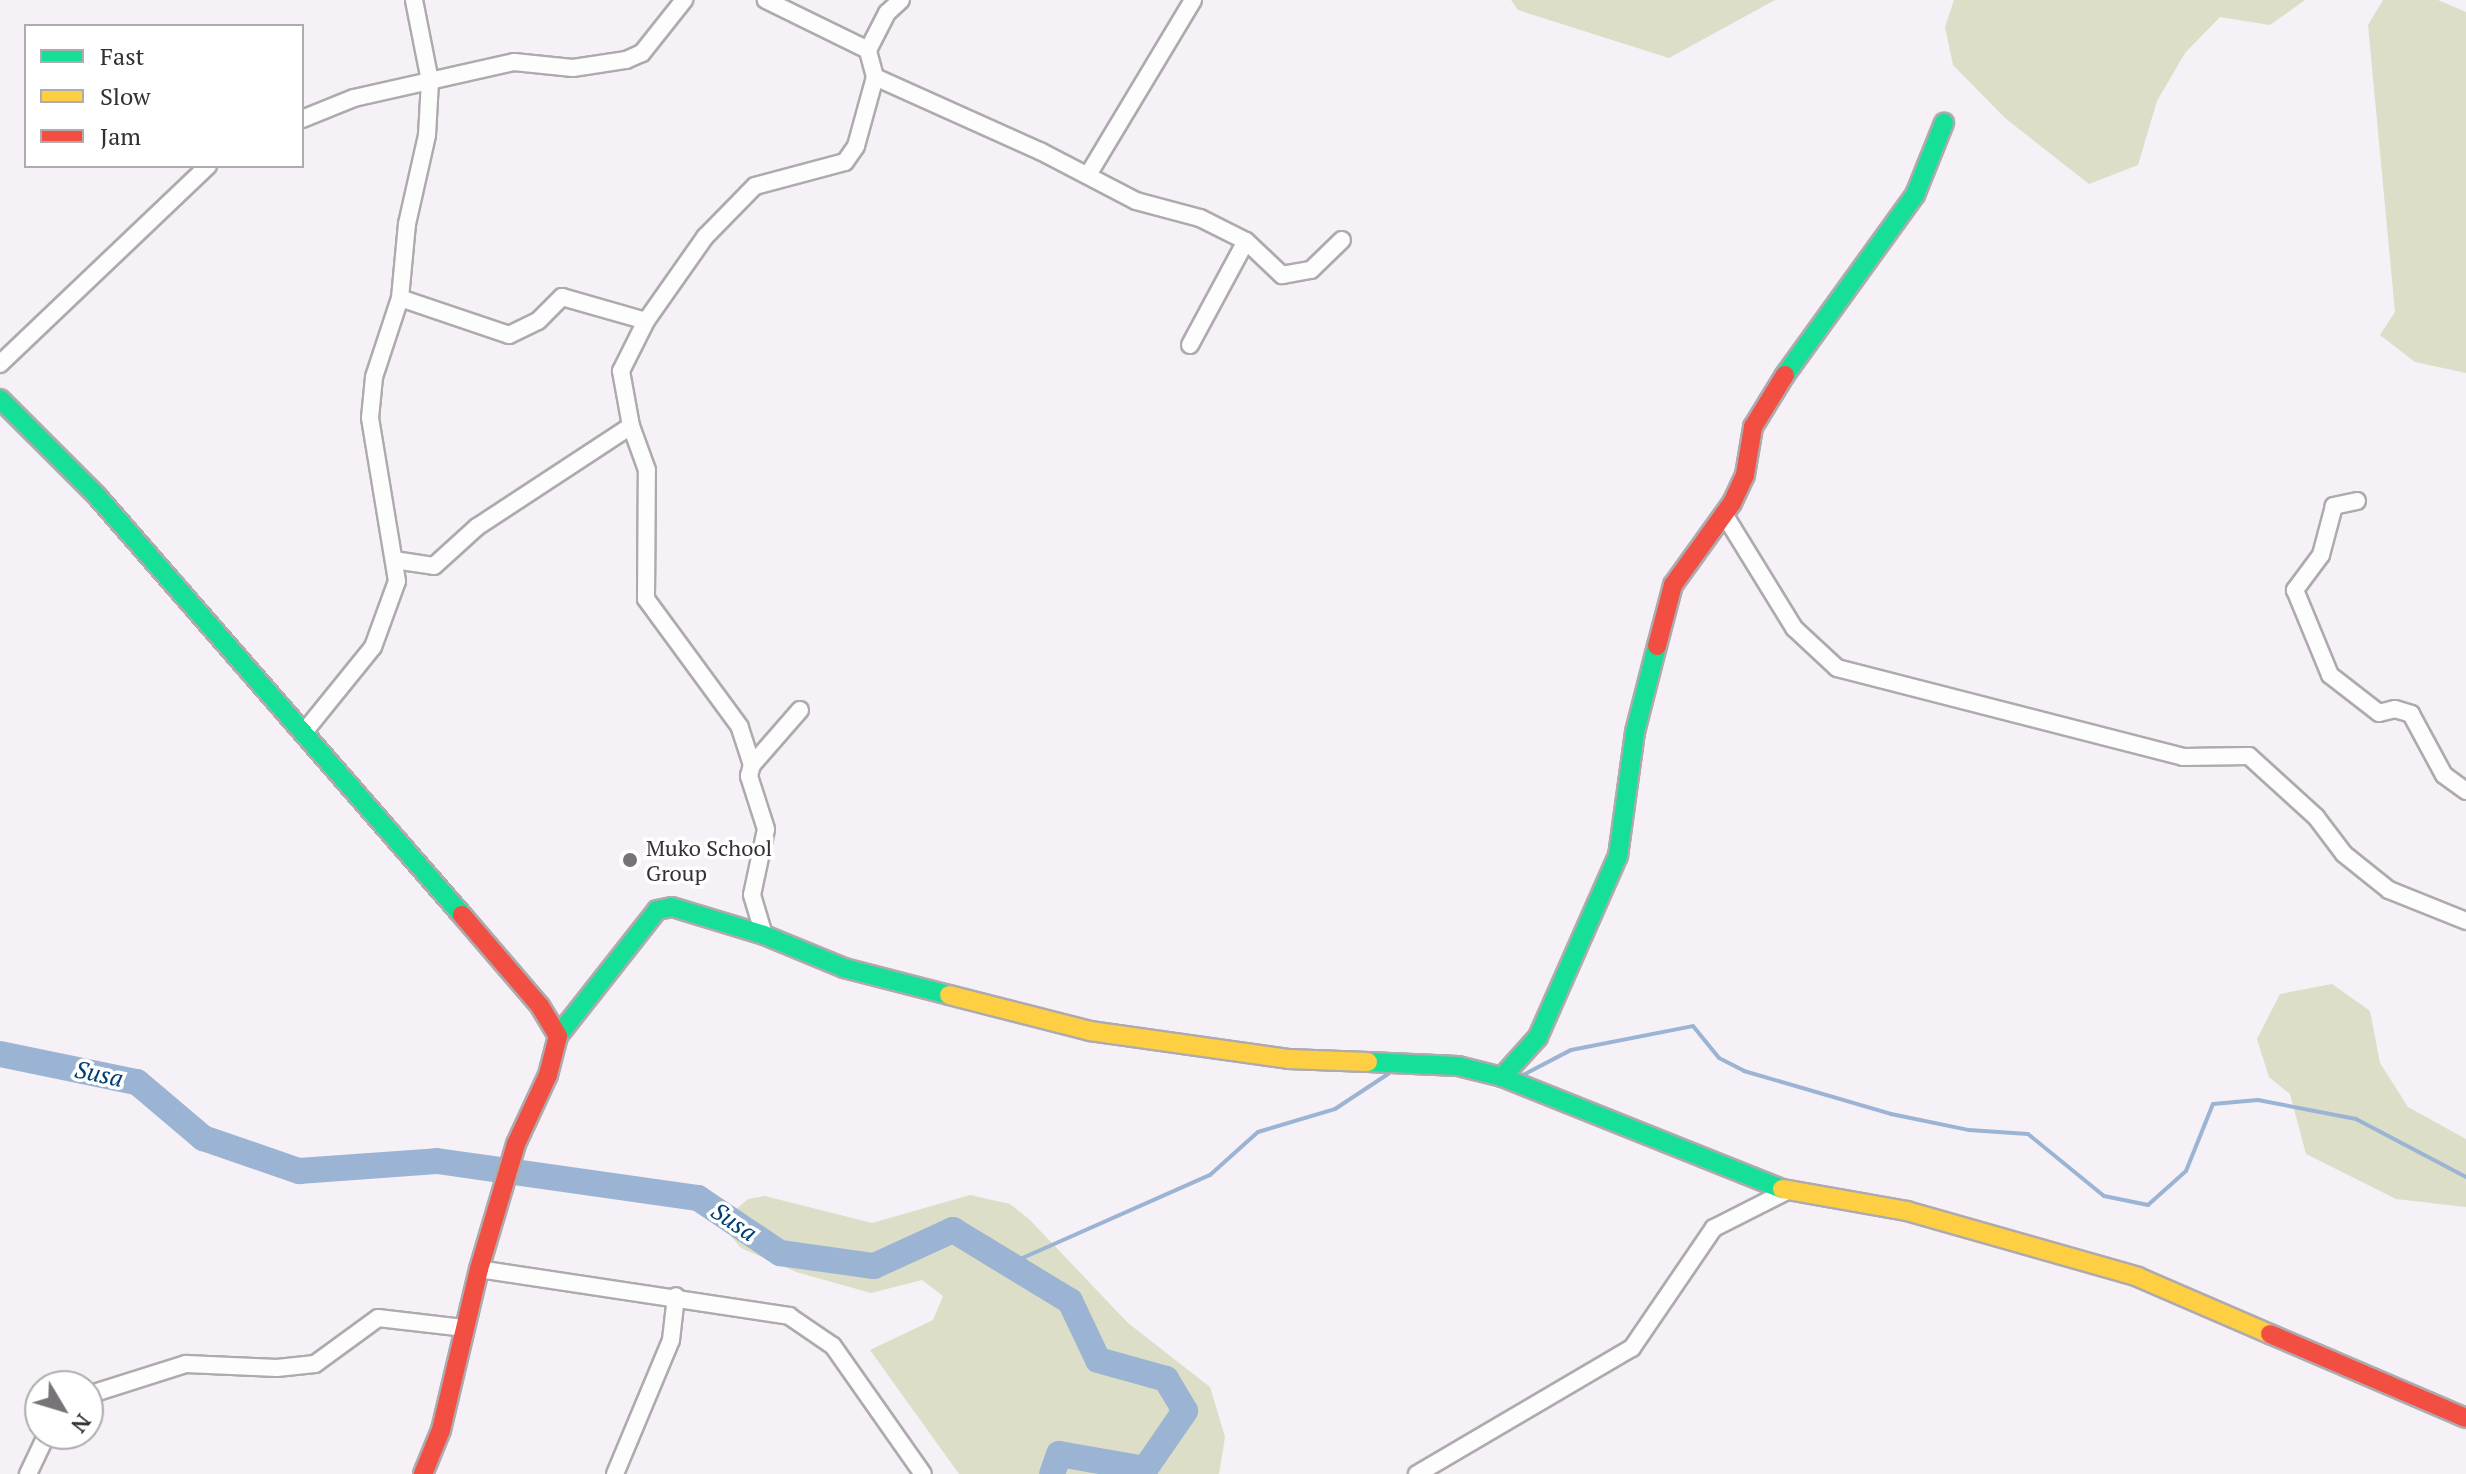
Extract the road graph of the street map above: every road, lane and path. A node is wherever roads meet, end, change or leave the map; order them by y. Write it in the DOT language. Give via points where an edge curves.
graph roads {
  1 [pos="414,0"];
  2 [pos="684,0"];
  3 [pos="766,0"];
  4 [pos="901,0"];
  5 [pos="1193,0"];
  6 [pos="868,50"];
  7 [pos="875,77"];
  8 [pos="430,81"];
  9 [pos="304,118"];
  10 [pos="1944,123"];
  11 [pos="206,168"];
  12 [pos="1088,175"];
  13 [pos="1342,240"];
  14 [pos="1246,241"];
  15 [pos="400,298"];
  16 [pos="646,321"];
  17 [pos="1190,345"];
  18 [pos="0,364"];
  19 [pos="0,399"];
  20 [pos="631,426"];
  21 [pos="2357,501"];
  22 [pos="1724,514"];
  23 [pos="394,560"];
  24 [pos="800,710"];
  25 [pos="305,731"];
  26 [pos="752,765"];
  27 [pos="2466,791"];
  28 [pos="2466,921"];
  29 [pos="764,935"];
  30 [pos="558,1036"];
  31 [pos="1510,1080"];
  32 [pos="1787,1191"];
  33 [pos="479,1269"];
  34 [pos="676,1296"];
  35 [pos="465,1328"];
  36 [pos="104,1390"];
  37 [pos="2465,1413"];
  38 [pos="39,1450"];
  39 [pos="28,1474"];
  40 [pos="423,1474"];
  41 [pos="615,1474"];
  42 [pos="923,1474"];
  43 [pos="1417,1474"];
  1 -- 8 [label="street"];
  2 -- 8 [label="street" via="642,53 626,60 573,68 514,62"];
  3 -- 6 [label="street"];
  4 -- 6 [label="street" via="887,13"];
  5 -- 12 [label="street"];
  6 -- 7 [label="street"];
  7 -- 12 [label="street"];
  7 -- 16 [label="street" via="850,158 755,186 710,231"];
  8 -- 9 [label="street" via="354,98"];
  8 -- 15 [label="street" via="427,135 407,224"];
  10 -- 22 [label="street" via="1915,195 1766,401 1753,427 1745,475"];
  11 -- 18 [label="street"];
  12 -- 14 [label="street" via="1136,201 1180,210"];
  13 -- 14 [label="street" via="1319,265 1292,277 1268,267"];
  14 -- 17 [label="street"];
  15 -- 16 [label="street" via="509,335 538,321 562,297"];
  15 -- 23 [label="street" via="374,377 370,418"];
  16 -- 20 [label="street" via="622,361"];
  19 -- 25 [label="street" via="97,496"];
  20 -- 23 [label="street" via="477,527 434,566"];
  20 -- 26 [label="street" via="647,470 646,599 740,727"];
  21 -- 27 [label="street" via="2334,506 2321,555 2295,590 2330,675 2379,713 2395,709 2411,714 2444,775"];
  22 -- 28 [label="street" via="1794,628 1837,668 2183,757 2249,756 2316,817 2344,854 2389,890"];
  22 -- 31 [label="street" via="1673,585 1635,732 1624,829 1611,875 1538,1037"];
  23 -- 25 [label="street" via="392,607 373,647"];
  24 -- 26 [label="street"];
  25 -- 30 [label="street" via="540,1006"];
  26 -- 29 [label="street" via="749,787 766,829 752,895"];
  29 -- 30 [label="street" via="661,907"];
  29 -- 31 [label="street" via="844,968 1090,1031 1288,1059 1431,1064"];
  30 -- 33 [label="street"];
  31 -- 32 [label="street"];
  32 -- 37 [label="street" via="1907,1211 2138,1277"];
  32 -- 43 [label="street" via="1714,1228 1632,1348"];
  33 -- 34 [label="street"];
  33 -- 35 [label="street"];
  34 -- 41 [label="street" via="671,1340"];
  34 -- 42 [label="street" via="789,1316 829,1342"];
  35 -- 36 [label="street" via="378,1318 315,1364 186,1364"];
  35 -- 40 [label="street" via="441,1430"];
  38 -- 39 [label="street"];
}
